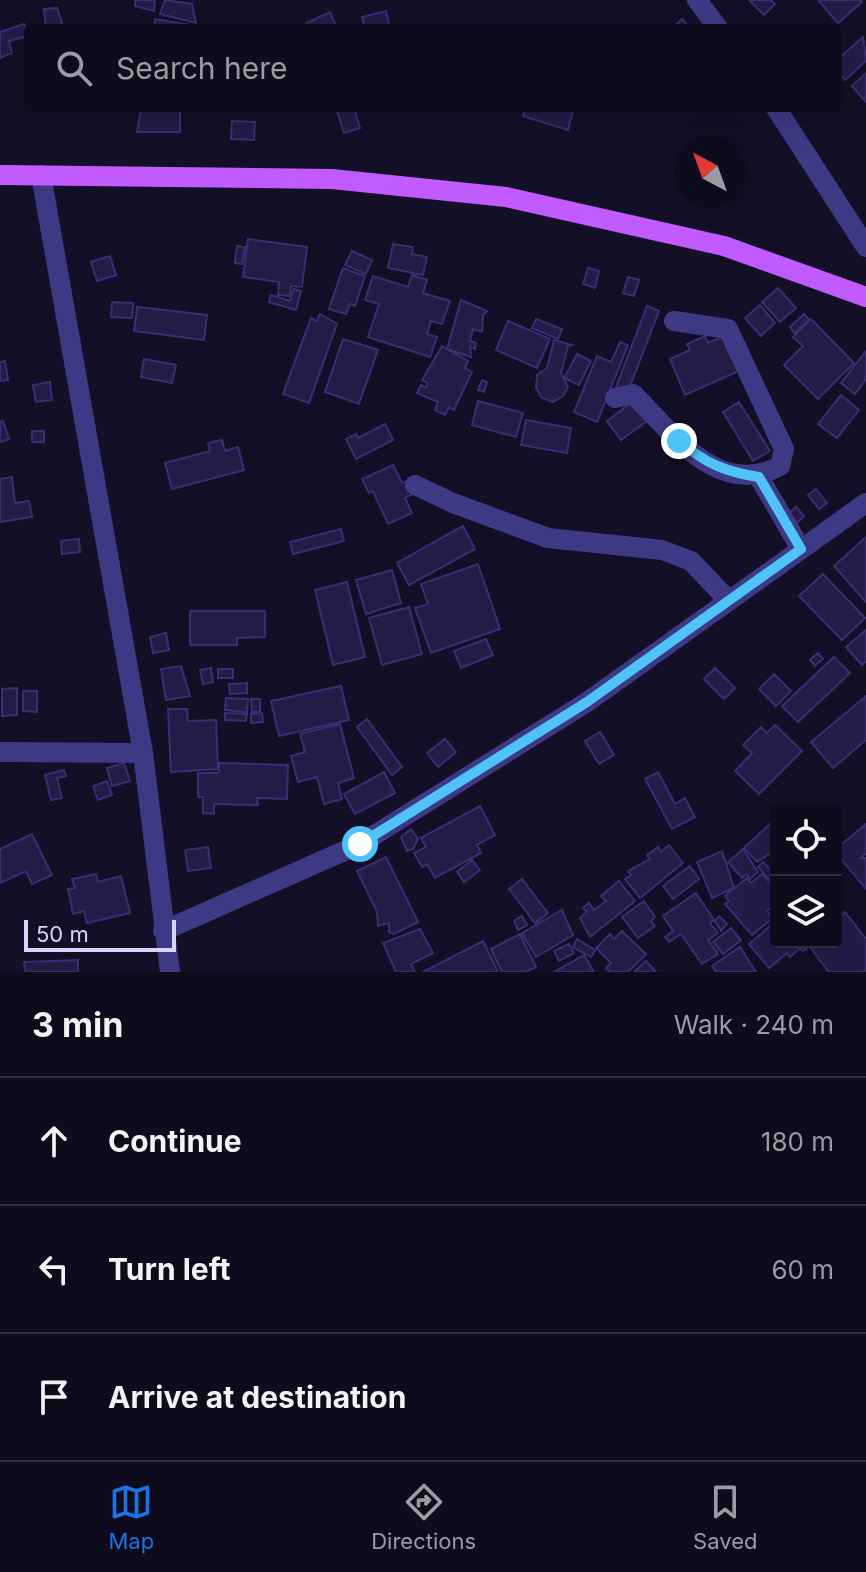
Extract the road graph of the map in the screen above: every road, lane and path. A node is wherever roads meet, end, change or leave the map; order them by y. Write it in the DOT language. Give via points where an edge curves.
graph roads {
  1 [pos="697,0"];
  2 [pos="715,24"];
  3 [pos="779,112"];
  4 [pos="0,175"];
  5 [pos="41,175"];
  6 [pos="866,247"];
  7 [pos="866,297"];
  8 [pos="674,321"];
  9 [pos="615,398"];
  10 [pos="759,477"];
  11 [pos="415,485"];
  12 [pos="866,503"];
  13 [pos="801,549"];
  14 [pos="729,601"];
  15 [pos="0,752"];
  16 [pos="143,753"];
  17 [pos="163,931"];
  18 [pos="170,972"];
  1 -- 2 [label="street"];
  3 -- 6 [label="street"];
  4 -- 5 [label="main road"];
  5 -- 7 [label="main road" via="332,179 506,197 724,246"];
  5 -- 16 [label="street"];
  8 -- 10 [label="street" via="728,329 784,449 780,466"];
  9 -- 10 [label="street" via="633,394 705,463"];
  10 -- 13 [label="street"];
  11 -- 14 [label="street" via="548,538 662,550 691,561"];
  12 -- 13 [label="street"];
  13 -- 14 [label="street"];
  14 -- 17 [label="street" via="587,702 360,844"];
  15 -- 16 [label="street"];
  16 -- 17 [label="street"];
  17 -- 18 [label="street"];
}
